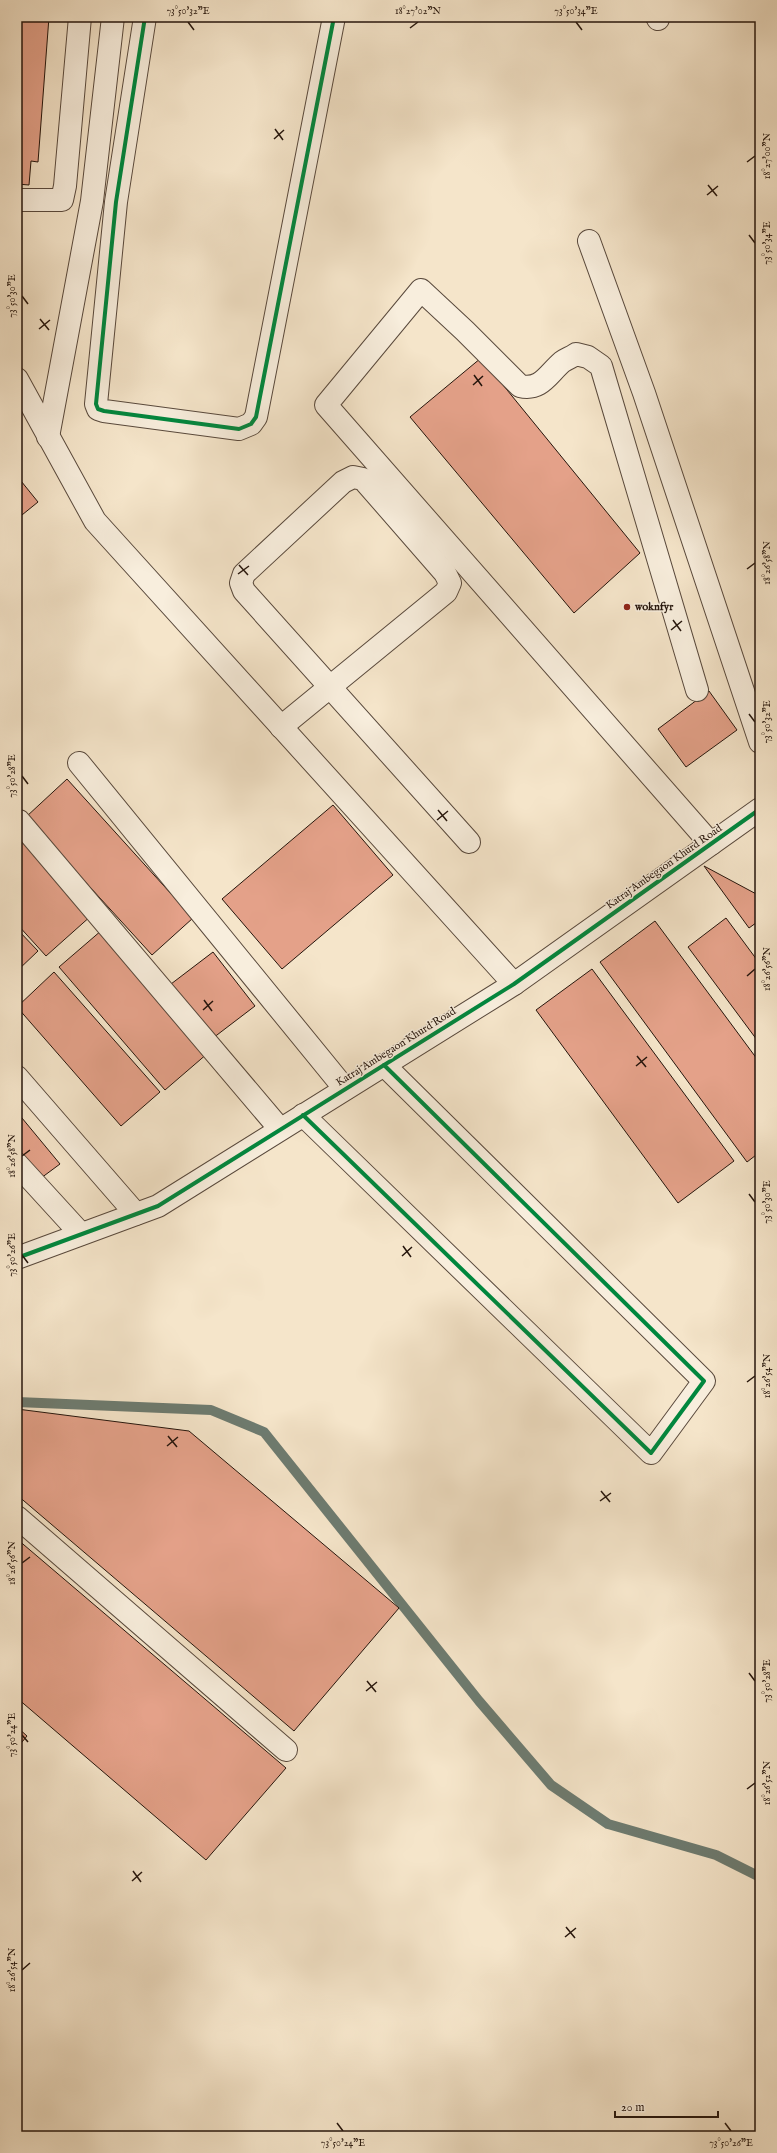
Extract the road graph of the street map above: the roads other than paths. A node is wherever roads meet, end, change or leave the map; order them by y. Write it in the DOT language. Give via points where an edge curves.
graph roads {
  1 [pos="80,17"];
  2 [pos="113,17"];
  3 [pos="145,17"];
  4 [pos="334,17"];
  5 [pos="17,200"];
  6 [pos="62,200"];
  7 [pos="92,201"];
  8 [pos="116,202"];
  9 [pos="589,241"];
  10 [pos="17,379"];
  11 [pos="48,437"];
  12 [pos="330,687"];
  13 [pos="697,690"];
  14 [pos="281,727"];
  15 [pos="760,742"];
  16 [pos="79,763"];
  17 [pos="760,809"];
  18 [pos="19,821"];
  19 [pos="469,842"];
  20 [pos="711,844"];
  21 [pos="514,984"];
  22 [pos="384,1065"];
  23 [pos="17,1077"];
  24 [pos="345,1089"];
  25 [pos="303,1115"];
  26 [pos="280,1129"];
  27 [pos="17,1164"];
  28 [pos="136,1214"];
  29 [pos="81,1234"];
  30 [pos="17,1258"];
  31 [pos="17,1517"];
  32 [pos="286,1750"];
  1 -- 6 [label="street"];
  2 -- 7 [label="street"];
  3 -- 8 [label="street"];
  4 -- 8 [label="street" via="256,417 245,428 98,409 96,404"];
  5 -- 6 [label="street"];
  6 -- 7 [label="street"];
  7 -- 8 [label="street"];
  7 -- 11 [label="street"];
  9 -- 15 [label="street" via="644,393"];
  10 -- 11 [label="street"];
  11 -- 14 [label="street" via="95,521"];
  12 -- 12 [label="street" via="446,592 450,583 445,573 363,479 352,477 244,574 241,583 244,591"];
  12 -- 14 [label="street"];
  12 -- 19 [label="street"];
  13 -- 20 [label="street" via="601,366 588,357 576,354 563,361 543,382 529,388 520,386 421,290 326,405"];
  14 -- 21 [label="street"];
  16 -- 24 [label="street"];
  17 -- 20 [label="street, Katraj Ambegaon Khurd Road"];
  18 -- 26 [label="street"];
  20 -- 21 [label="street, Katraj Ambegaon Khurd Road"];
  21 -- 22 [label="street, Katraj Ambegaon Khurd Road"];
  22 -- 24 [label="street, Katraj Ambegaon Khurd Road"];
  22 -- 25 [label="street" via="704,1381 651,1453"];
  23 -- 28 [label="street"];
  24 -- 25 [label="street, Katraj Ambegaon Khurd Road"];
  25 -- 26 [label="street, Katraj Ambegaon Khurd Road"];
  26 -- 28 [label="street, Katraj Ambegaon Khurd Road" via="158,1206"];
  27 -- 29 [label="street"];
  28 -- 29 [label="street, Katraj Ambegaon Khurd Road"];
  29 -- 30 [label="street, Katraj Ambegaon Khurd Road"];
  31 -- 32 [label="street"];
}
